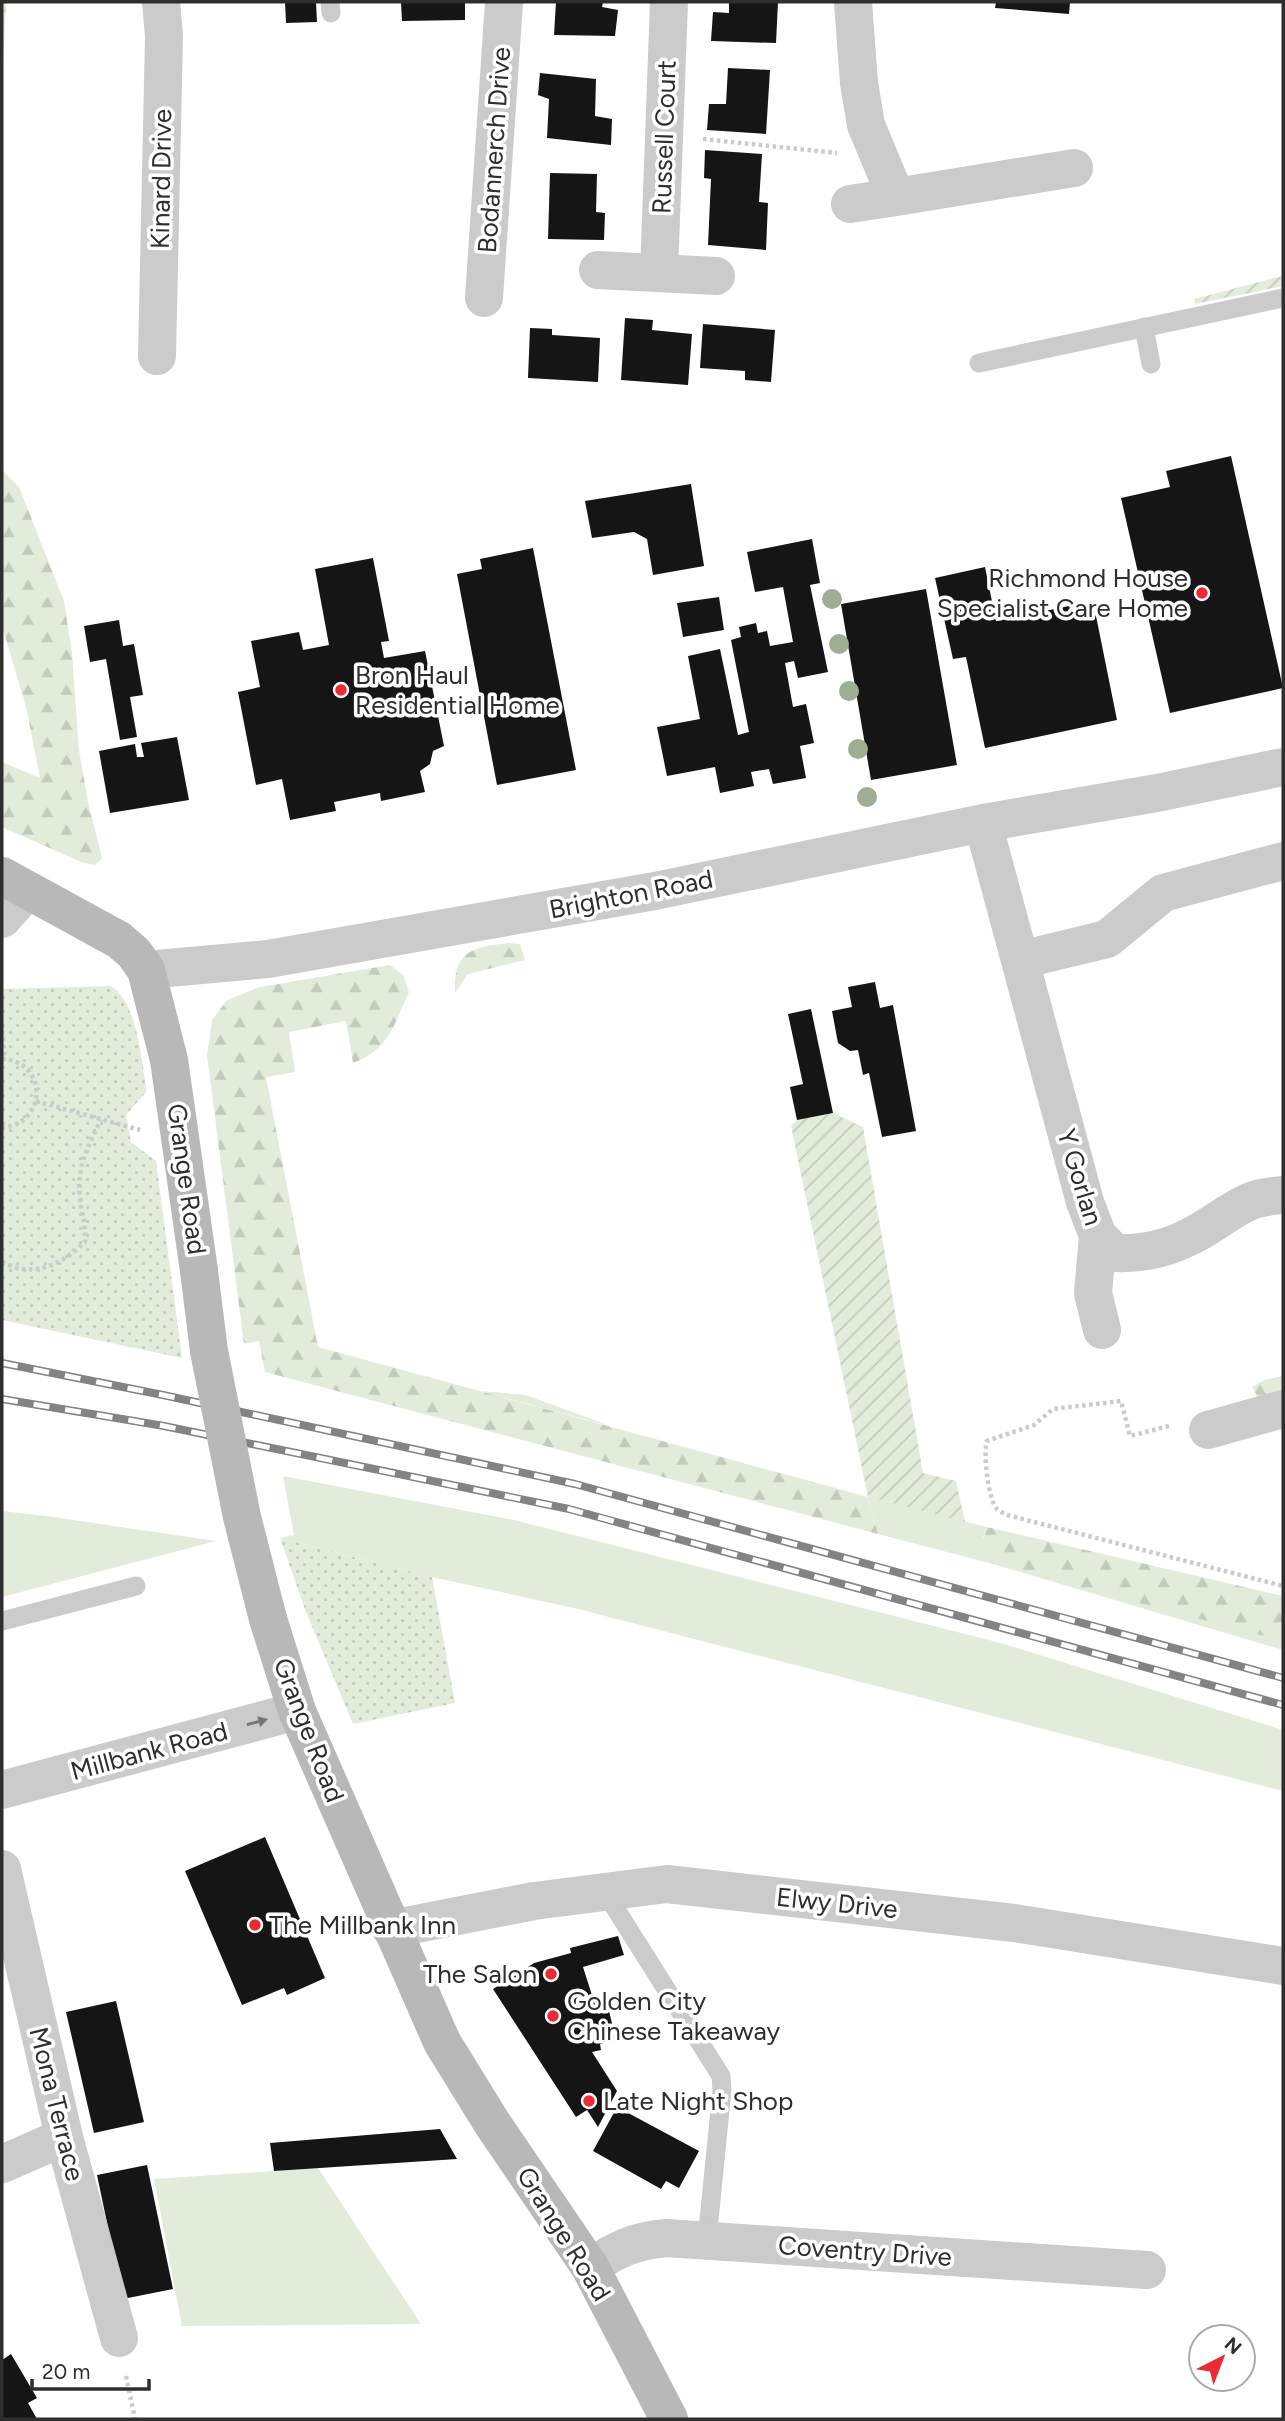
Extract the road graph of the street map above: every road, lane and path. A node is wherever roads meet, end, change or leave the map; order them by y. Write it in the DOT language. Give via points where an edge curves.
graph roads {
  1 [pos="161,2"];
  2 [pos="504,2"];
  3 [pos="669,2"];
  4 [pos="853,2"];
  5 [pos="664,135"];
  6 [pos="878,158"];
  7 [pos="1074,168"];
  8 [pos="896,197"];
  9 [pos="850,204"];
  10 [pos="598,270"];
  11 [pos="659,273"];
  12 [pos="716,276"];
  13 [pos="484,298"];
  14 [pos="1283,298"];
  15 [pos="1144,327"];
  16 [pos="157,356"];
  17 [pos="979,363"];
  18 [pos="1151,364"];
  19 [pos="1283,767"];
  20 [pos="983,823"];
  21 [pos="1283,861"];
  22 [pos="14,884"];
  23 [pos="2,919"];
  24 [pos="1020,960"];
  25 [pos="146,970"];
  26 [pos="2,1031"];
  27 [pos="4,1059"];
  28 [pos="36,1101"];
  29 [pos="101,1120"];
  30 [pos="2,1128"];
  31 [pos="183,1141"];
  32 [pos="1283,1195"];
  33 [pos="1098,1236"];
  34 [pos="2,1262"];
  35 [pos="1102,1330"];
  36 [pos="1283,1409"];
  37 [pos="1208,1430"];
  38 [pos="136,1586"];
  39 [pos="1283,1586"];
  40 [pos="2,1621"];
  41 [pos="297,1712"];
  42 [pos="2,1790"];
  43 [pos="2,1869"];
  44 [pos="605,1892"];
  45 [pos="391,1929"];
  46 [pos="1283,1966"];
  47 [pos="64,2137"];
  48 [pos="2,2164"];
  49 [pos="707,2240"];
  50 [pos="590,2267"];
  51 [pos="1147,2270"];
  52 [pos="119,2338"];
  53 [pos="669,2419"];
  1 -- 16 [label="street, Kinard Drive"];
  2 -- 13 [label="street, Bodannerch Drive"];
  3 -- 5 [label="street, Russell Court"];
  4 -- 6 [label="street" via="860,93"];
  5 -- 6 [label="path"];
  5 -- 11 [label="street, Russell Court"];
  6 -- 8 [label="street"];
  7 -- 8 [label="street"];
  8 -- 9 [label="street"];
  10 -- 11 [label="street"];
  11 -- 12 [label="street"];
  14 -- 15 [label="lane"];
  15 -- 17 [label="lane"];
  15 -- 18 [label="lane"];
  19 -- 20 [label="street, Brighton Road"];
  20 -- 24 [label="street, Y Gorlan"];
  20 -- 25 [label="street, Brighton Road" via="655,891 385,939 268,959"];
  21 -- 24 [label="street" via="1163,893 1107,939"];
  22 -- 23 [label="street"];
  22 -- 25 [label="main road" via="119,940"];
  24 -- 33 [label="street, Y Gorlan"];
  25 -- 31 [label="main road, Grange Road" via="170,1060"];
  26 -- 27 [label="path"];
  27 -- 28 [label="path" via="27,1068 34,1078"];
  28 -- 29 [label="path"];
  28 -- 30 [label="path" via="24,1120"];
  29 -- 31 [label="path"];
  29 -- 34 [label="path" via="85,1150 79,1178 85,1242 69,1257 49,1266 24,1269"];
  31 -- 41 [label="main road, Grange Road, bridge" via="209,1351 242,1517"];
  32 -- 33 [label="street, Y Gorlan" via="1253,1200 1158,1250 1115,1253"];
  33 -- 35 [label="street" via="1094,1293"];
  36 -- 37 [label="street"];
  37 -- 39 [label="path" via="1203,1417 1130,1436 1121,1401 1053,1409 1034,1425 987,1441 984,1450 992,1502 1007,1515"];
  38 -- 40 [label="lane"];
  42 -- 41 [label="street, Millbank Road, one-way"];
  41 -- 45 [label="main road, Grange Road"];
  43 -- 47 [label="street, Mona Terrace"];
  44 -- 45 [label="street, Elwy Drive"];
  44 -- 46 [label="street, Elwy Drive" via="667,1884 1014,1923"];
  44 -- 49 [label="lane" via="721,2076"];
  45 -- 50 [label="main road, Grange Road" via="442,2042"];
  47 -- 48 [label="street"];
  47 -- 52 [label="street, Mona Terrace"];
  49 -- 50 [label="street, Coventry Drive" via="639,2241"];
  49 -- 51 [label="street, Coventry Drive"];
  50 -- 53 [label="main road, Grange Road"];
}
